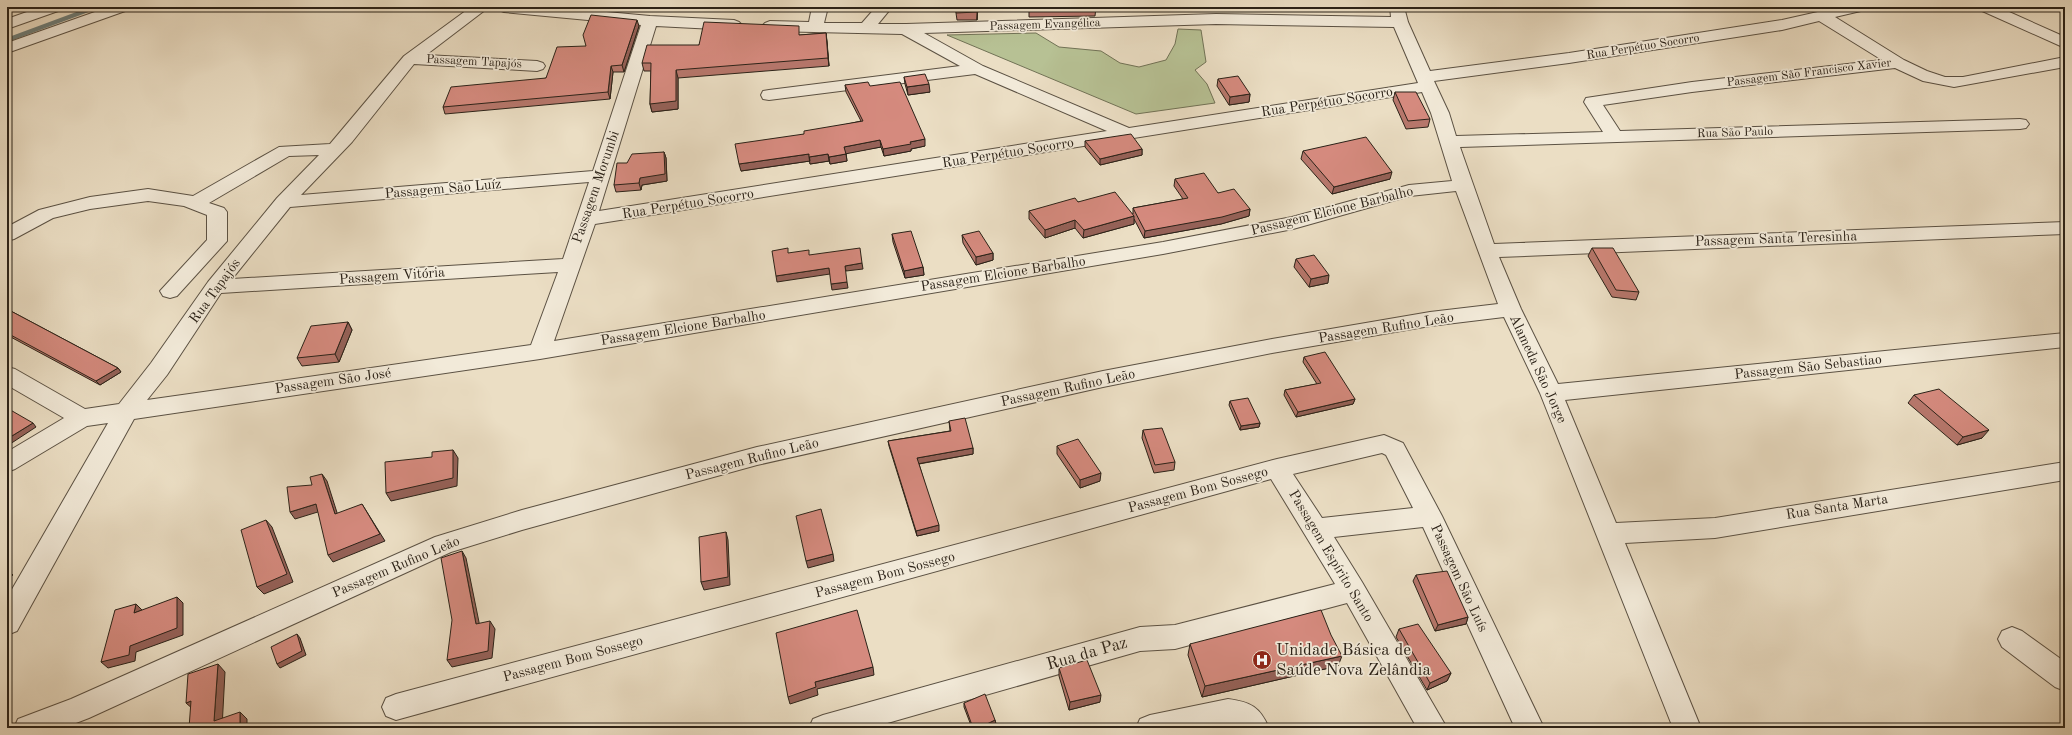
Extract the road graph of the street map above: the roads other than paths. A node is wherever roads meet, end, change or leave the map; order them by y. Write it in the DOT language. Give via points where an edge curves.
graph roads {
  1 [pos="56,7"];
  2 [pos="123,7"];
  3 [pos="481,7"];
  4 [pos="504,7"];
  5 [pos="820,7"];
  6 [pos="884,7"];
  7 [pos="1860,7"];
  8 [pos="1985,7"];
  9 [pos="1398,14"];
  10 [pos="1822,16"];
  11 [pos="650,21"];
  12 [pos="7,24"];
  13 [pos="816,28"];
  14 [pos="866,29"];
  15 [pos="906,29"];
  16 [pos="2065,43"];
  17 [pos="7,48"];
  18 [pos="410,59"];
  19 [pos="2065,62"];
  20 [pos="1898,63"];
  21 [pos="537,66"];
  22 [pos="977,69"];
  23 [pos="1426,82"];
  24 [pos="769,95"];
  25 [pos="2020,124"];
  26 [pos="1128,134"];
  27 [pos="1615,137"];
  28 [pos="1449,142"];
  29 [pos="335,149"];
  30 [pos="601,176"];
  31 [pos="1463,185"];
  32 [pos="284,202"];
  33 [pos="195,204"];
  34 [pos="587,220"];
  35 [pos="2065,228"];
  36 [pos="7,235"];
  37 [pos="1487,251"];
  38 [pos="569,265"];
  39 [pos="215,287"];
  40 [pos="170,291"];
  41 [pos="1511,309"];
  42 [pos="2065,340"];
  43 [pos="540,351"];
  44 [pos="7,375"];
  45 [pos="1550,393"];
  46 [pos="127,410"];
  47 [pos="82,418"];
  48 [pos="1375,444"];
  49 [pos="7,463"];
  50 [pos="1277,468"];
  51 [pos="2065,471"];
  52 [pos="1430,516"];
  53 [pos="1316,529"];
  54 [pos="1609,534"];
  55 [pos="1353,590"];
  56 [pos="7,623"];
  57 [pos="2012,639"];
  58 [pos="2065,678"];
  59 [pos="396,707"];
  60 [pos="28,728"];
  61 [pos="823,728"];
  62 [pos="1150,728"];
  63 [pos="1255,728"];
  64 [pos="1433,728"];
  65 [pos="1530,728"];
  66 [pos="1687,728"];
  1 -- 12 [label="street"];
  2 -- 17 [label="street"];
  3 -- 18 [label="street, Rua Tapajós"];
  4 -- 11 [label="street, Passagem Evangélica"];
  5 -- 13 [label="street"];
  6 -- 14 [label="street"];
  7 -- 10 [label="street, Rua Perpétuo Socorro"];
  8 -- 16 [label="street"];
  9 -- 15 [label="street, Passagem Evangélica"];
  9 -- 23 [label="street, Alameda São Jorge"];
  10 -- 20 [label="street"];
  10 -- 23 [label="street, Rua Perpétuo Socorro" via="1782,25"];
  11 -- 13 [label="street, Passagem Evangélica"];
  11 -- 30 [label="street, Passagem Morumbi"];
  13 -- 14 [label="street, Passagem Evangélica"];
  14 -- 15 [label="street, Passagem Evangélica"];
  15 -- 22 [label="street, Passagem Evangélica"];
  18 -- 21 [label="street, Passagem Tapajós"];
  18 -- 29 [label="street, Rua Tapajós"];
  19 -- 20 [label="street, Passagem São Francisco Xavier" via="1949,83 1924,78"];
  20 -- 27 [label="street, Passagem São Francisco Xavier" via="1595,100 1592,104"];
  22 -- 24 [label="street"];
  22 -- 26 [label="street, Passagem Evangélica"];
  23 -- 26 [label="street, Rua Perpétuo Socorro"];
  23 -- 28 [label="street, Alameda São Jorge"];
  25 -- 27 [label="street, Rua São Paulo"];
  26 -- 34 [label="street, Rua Perpétuo Socorro"];
  27 -- 28 [label="street, Rua São Paulo"];
  28 -- 31 [label="street, Alameda São Jorge"];
  29 -- 32 [label="street, Rua Tapajós"];
  29 -- 33 [label="street" via="286,151"];
  30 -- 32 [label="street, Passagem São Luíz"];
  30 -- 34 [label="street, Passagem Morumbi"];
  31 -- 37 [label="street, Alameda São Jorge"];
  31 -- 43 [label="street, Passagem Elcione Barbalho" via="1409,191 1293,223 1163,248"];
  32 -- 39 [label="street, Rua Tapajós"];
  33 -- 36 [label="street" via="148,195 90,203 46,214"];
  33 -- 40 [label="street" via="217,212 217,241"];
  34 -- 38 [label="street, Passagem Morumbi"];
  35 -- 37 [label="street, Passagem Santa Teresinha"];
  37 -- 41 [label="street, Alameda São Jorge"];
  38 -- 39 [label="street, Passagem Vitória"];
  38 -- 43 [label="street, Passagem Morumbi"];
  39 -- 46 [label="street, Rua Tapajós" via="160,369"];
  41 -- 45 [label="street, Alameda São Jorge"];
  41 -- 60 [label="street, Passagem Rufino Leão" via="1430,319 1272,346 1102,380 757,456 522,520 444,544 79,709"];
  42 -- 45 [label="street, Passagem São Sebastiao"];
  43 -- 46 [label="street, Passagem São José"];
  44 -- 47 [label="street"];
  45 -- 54 [label="street, Alameda São Jorge"];
  46 -- 47 [label="street, Passagem São José"];
  46 -- 56 [label="street, Rua Tapajós"];
  47 -- 49 [label="street"];
  48 -- 50 [label="street, Passagem Bom Sossego"];
  48 -- 52 [label="street, Passagem São Luís" via="1384,444 1395,449"];
  50 -- 53 [label="street, Passagem Espírito Santo"];
  50 -- 59 [label="street, Passagem Bom Sossego"];
  51 -- 54 [label="street, Rua Santa Marta" via="1715,528"];
  52 -- 53 [label="street"];
  52 -- 65 [label="street, Passagem São Luís"];
  53 -- 55 [label="street, Passagem Espírito Santo"];
  54 -- 66 [label="street, Alameda São Jorge"];
  55 -- 61 [label="street, Rua da Paz" via="1175,636 1140,639"];
  55 -- 64 [label="street, Passagem Espírito Santo"];
  57 -- 58 [label="street"];
  62 -- 63 [label="street" via="1228,712 1244,714"];
}
